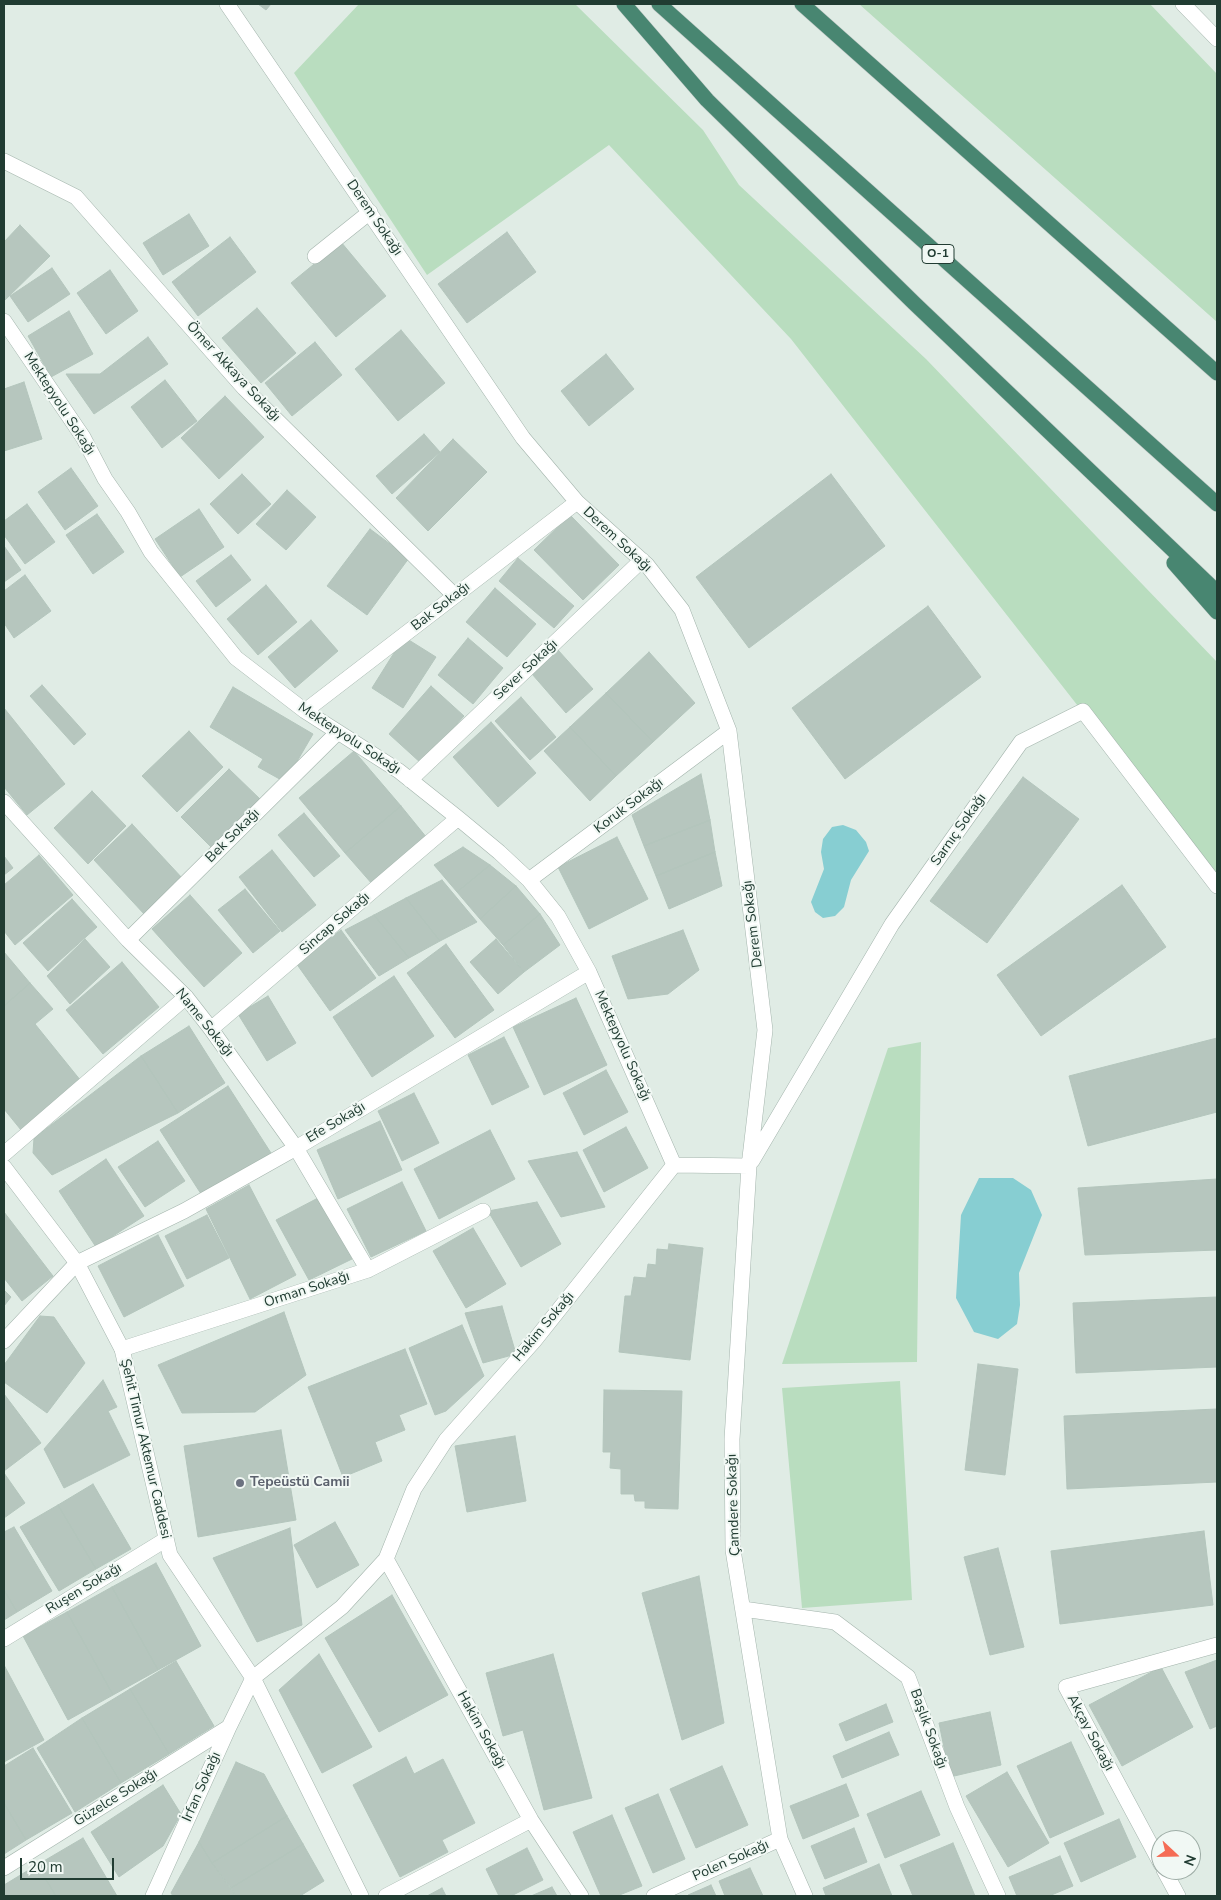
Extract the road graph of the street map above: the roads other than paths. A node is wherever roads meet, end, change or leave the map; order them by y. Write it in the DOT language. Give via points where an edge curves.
graph roads {
  1 [pos="227,4"];
  2 [pos="624,4"];
  3 [pos="659,4"];
  4 [pos="802,4"];
  5 [pos="1183,4"];
  6 [pos="1217,39"];
  7 [pos="4,161"];
  8 [pos="370,212"];
  9 [pos="315,256"];
  10 [pos="4,321"];
  11 [pos="1217,373"];
  12 [pos="1107,486"];
  13 [pos="576,502"];
  14 [pos="1217,504"];
  15 [pos="642,560"];
  16 [pos="1217,592"];
  17 [pos="455,596"];
  18 [pos="1217,612"];
  19 [pos="305,711"];
  20 [pos="729,731"];
  21 [pos="338,732"];
  22 [pos="410,780"];
  23 [pos="4,802"];
  24 [pos="458,818"];
  25 [pos="529,880"];
  26 [pos="1217,886"];
  27 [pos="128,940"];
  28 [pos="589,972"];
  29 [pos="186,998"];
  30 [pos="211,1029"];
  31 [pos="296,1148"];
  32 [pos="4,1154"];
  33 [pos="674,1164"];
  34 [pos="749,1166"];
  35 [pos="4,1167"];
  36 [pos="483,1211"];
  37 [pos="76,1262"];
  38 [pos="368,1270"];
  39 [pos="4,1341"];
  40 [pos="122,1349"];
  41 [pos="165,1540"];
  42 [pos="386,1559"];
  43 [pos="743,1609"];
  44 [pos="4,1639"];
  45 [pos="1217,1645"];
  46 [pos="253,1678"];
  47 [pos="229,1727"];
  48 [pos="531,1820"];
  49 [pos="780,1839"];
  50 [pos="1151,1845"];
  51 [pos="4,1868"];
  52 [pos="1169,1880"];
  53 [pos="153,1896"];
  54 [pos="361,1896"];
  55 [pos="386,1896"];
  56 [pos="581,1896"];
  57 [pos="654,1896"];
  58 [pos="805,1896"];
  59 [pos="998,1896"];
  60 [pos="1178,1896"];
  1 -- 8 [label="street, Derem Sokağı"];
  2 -- 12 [label="highway" via="707,100"];
  3 -- 14 [label="highway, O-1"];
  4 -- 11 [label="highway"];
  5 -- 6 [label="street"];
  7 -- 17 [label="street, Ömer Akkaya Sokağı" via="76,196 244,388"];
  8 -- 9 [label="street"];
  8 -- 13 [label="street, Derem Sokağı" via="522,438"];
  10 -- 19 [label="street, Mektepyolu Sokağı" via="83,437 105,479 152,552 236,658"];
  12 -- 16 [label="highway"];
  12 -- 18 [label="highway"];
  13 -- 15 [label="street, Derem Sokağı"];
  13 -- 17 [label="street, Bak Sokağı"];
  15 -- 20 [label="street, Derem Sokağı" via="682,610"];
  15 -- 22 [label="street, Sever Sokağı"];
  17 -- 19 [label="street, Bak Sokağı"];
  19 -- 21 [label="street, Mektepyolu Sokağı"];
  20 -- 25 [label="street, Koruk Sokağı"];
  20 -- 34 [label="street, Derem Sokağı" via="765,1030"];
  21 -- 22 [label="street, Mektepyolu Sokağı"];
  21 -- 27 [label="street, Bek Sokağı"];
  22 -- 24 [label="street, Mektepyolu Sokağı"];
  23 -- 27 [label="street, Name Sokağı"];
  24 -- 25 [label="street, Mektepyolu Sokağı"];
  24 -- 30 [label="street, Sincap Sokağı"];
  25 -- 28 [label="street, Mektepyolu Sokağı" via="558,916"];
  26 -- 34 [label="street, Sarnıç Sokağı" via="1083,711 1022,742 892,924"];
  27 -- 29 [label="street, Name Sokağı"];
  28 -- 31 [label="street, Efe Sokağı"];
  28 -- 33 [label="street, Mektepyolu Sokağı"];
  29 -- 30 [label="street, Name Sokağı"];
  29 -- 32 [label="street"];
  30 -- 31 [label="street, Name Sokağı"];
  31 -- 37 [label="street, Efe Sokağı" via="184,1211"];
  31 -- 38 [label="street, Name Sokağı"];
  33 -- 34 [label="street"];
  33 -- 42 [label="street, Hakim Sokağı" via="534,1341 446,1440 414,1489"];
  34 -- 43 [label="street, Çamdere Sokağı" via="732,1439 733,1550"];
  35 -- 37 [label="street, Şehit Timur Aktemur Caddesi"];
  36 -- 38 [label="street, Orman Sokağı"];
  37 -- 39 [label="street"];
  37 -- 40 [label="street, Şehit Timur Aktemur Caddesi"];
  38 -- 40 [label="street, Orman Sokağı"];
  40 -- 41 [label="street, Şehit Timur Aktemur Caddesi"];
  41 -- 44 [label="street, Ruşen Sokağı"];
  41 -- 46 [label="street, Şehit Timur Aktemur Caddesi" via="170,1555"];
  42 -- 46 [label="street, Hakim Sokağı" via="342,1607"];
  42 -- 48 [label="street, Hakim Sokağı"];
  43 -- 49 [label="street, Çamdere Sokağı"];
  43 -- 59 [label="street, Başlık Sokağı" via="835,1622 908,1677 957,1806"];
  45 -- 50 [label="street, Akçay Sokağı" via="1066,1687"];
  46 -- 47 [label="street, İrfan Sokağı"];
  46 -- 54 [label="street, Şehit Timur Aktemur Caddesi"];
  47 -- 51 [label="street, Güzelce Sokağı"];
  47 -- 53 [label="street, İrfan Sokağı"];
  48 -- 55 [label="street"];
  48 -- 56 [label="street, Hakim Sokağı"];
  49 -- 57 [label="street, Polen Sokağı"];
  49 -- 58 [label="street, Çamdere Sokağı"];
  52 -- 60 [label="street"];
}
